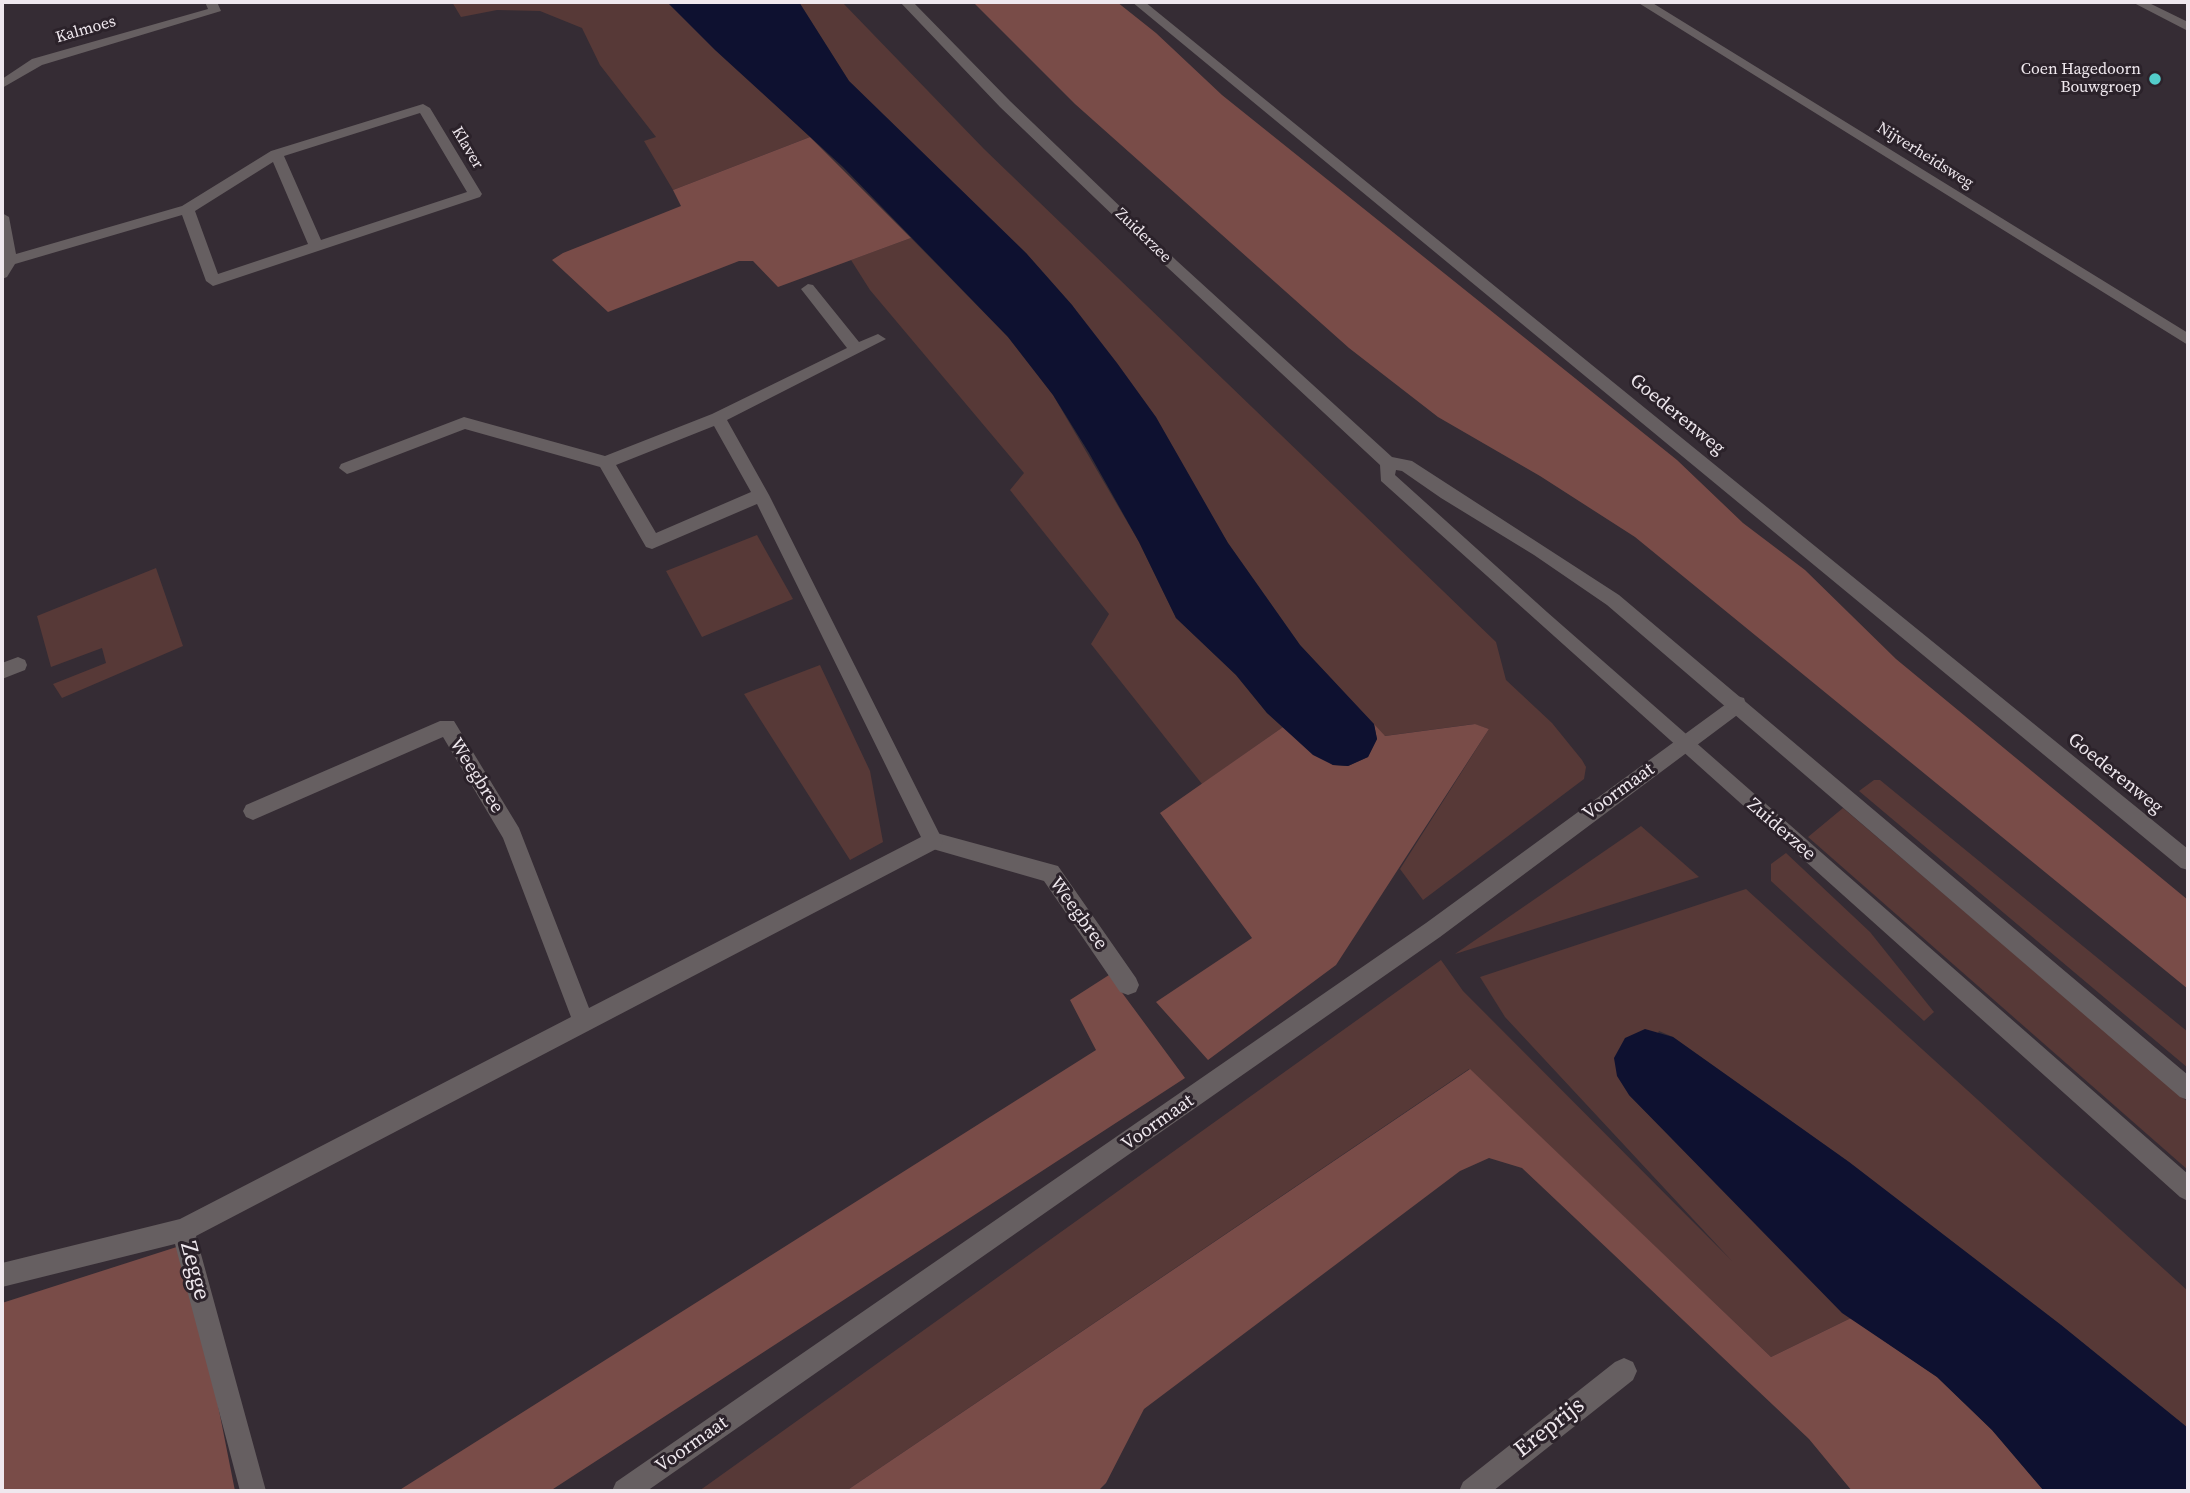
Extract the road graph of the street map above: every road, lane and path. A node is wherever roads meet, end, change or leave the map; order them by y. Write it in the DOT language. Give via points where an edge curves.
graph roads {
  1 [pos="211,2"];
  2 [pos="905,2"];
  3 [pos="1138,2"];
  4 [pos="1643,2"];
  5 [pos="2138,2"];
  6 [pos="2188,27"];
  7 [pos="2,84"];
  8 [pos="276,154"];
  9 [pos="187,209"];
  10 [pos="2,218"];
  11 [pos="317,247"];
  12 [pos="10,261"];
  13 [pos="2,274"];
  14 [pos="808,289"];
  15 [pos="878,339"];
  16 [pos="2188,340"];
  17 [pos="855,348"];
  18 [pos="718,418"];
  19 [pos="606,462"];
  20 [pos="1388,463"];
  21 [pos="347,468"];
  22 [pos="761,495"];
  23 [pos="1737,704"];
  24 [pos="1684,744"];
  25 [pos="253,811"];
  26 [pos="933,841"];
  27 [pos="2188,861"];
  28 [pos="1128,985"];
  29 [pos="583,1020"];
  30 [pos="2188,1089"];
  31 [pos="2188,1189"];
  32 [pos="183,1230"];
  33 [pos="2,1275"];
  34 [pos="1624,1371"];
  35 [pos="1476,1490"];
  36 [pos="253,1491"];
  37 [pos="625,1491"];
  1 -- 7 [label="street, Kalmoes" via="215,11 37,62"];
  2 -- 20 [label="street, Zuiderzee" via="1143,236"];
  3 -- 27 [label="street, Goederenweg"];
  4 -- 16 [label="street, Nijverheidsweg"];
  5 -- 6 [label="street"];
  8 -- 9 [label="street, Klaver"];
  8 -- 11 [label="street"];
  8 -- 11 [label="street, Klaver" via="423,108 475,194"];
  9 -- 11 [label="street, Klaver" via="213,282"];
  9 -- 12 [label="street, Klaver"];
  10 -- 12 [label="street"];
  12 -- 13 [label="street"];
  14 -- 17 [label="street"];
  15 -- 17 [label="street"];
  17 -- 18 [label="street"];
  18 -- 19 [label="street"];
  18 -- 22 [label="street"];
  19 -- 21 [label="street" via="464,423"];
  19 -- 22 [label="street" via="652,542"];
  20 -- 23 [label="street, Zuiderzee" via="1406,465 1573,572"];
  20 -- 24 [label="street, Zuiderzee" via="1387,477"];
  22 -- 26 [label="street"];
  23 -- 24 [label="street, Voormaat"];
  23 -- 30 [label="street, Zuiderzee"];
  24 -- 31 [label="street, Zuiderzee"];
  24 -- 37 [label="street, Voormaat" via="1367,977"];
  25 -- 29 [label="street, Weegbree" via="447,727 512,834"];
  26 -- 28 [label="street, Weegbree" via="1051,873"];
  26 -- 29 [label="street"];
  29 -- 32 [label="street"];
  32 -- 33 [label="street, Zegge"];
  32 -- 36 [label="street, Zegge"];
  34 -- 35 [label="street, Ereprijs"];
}
